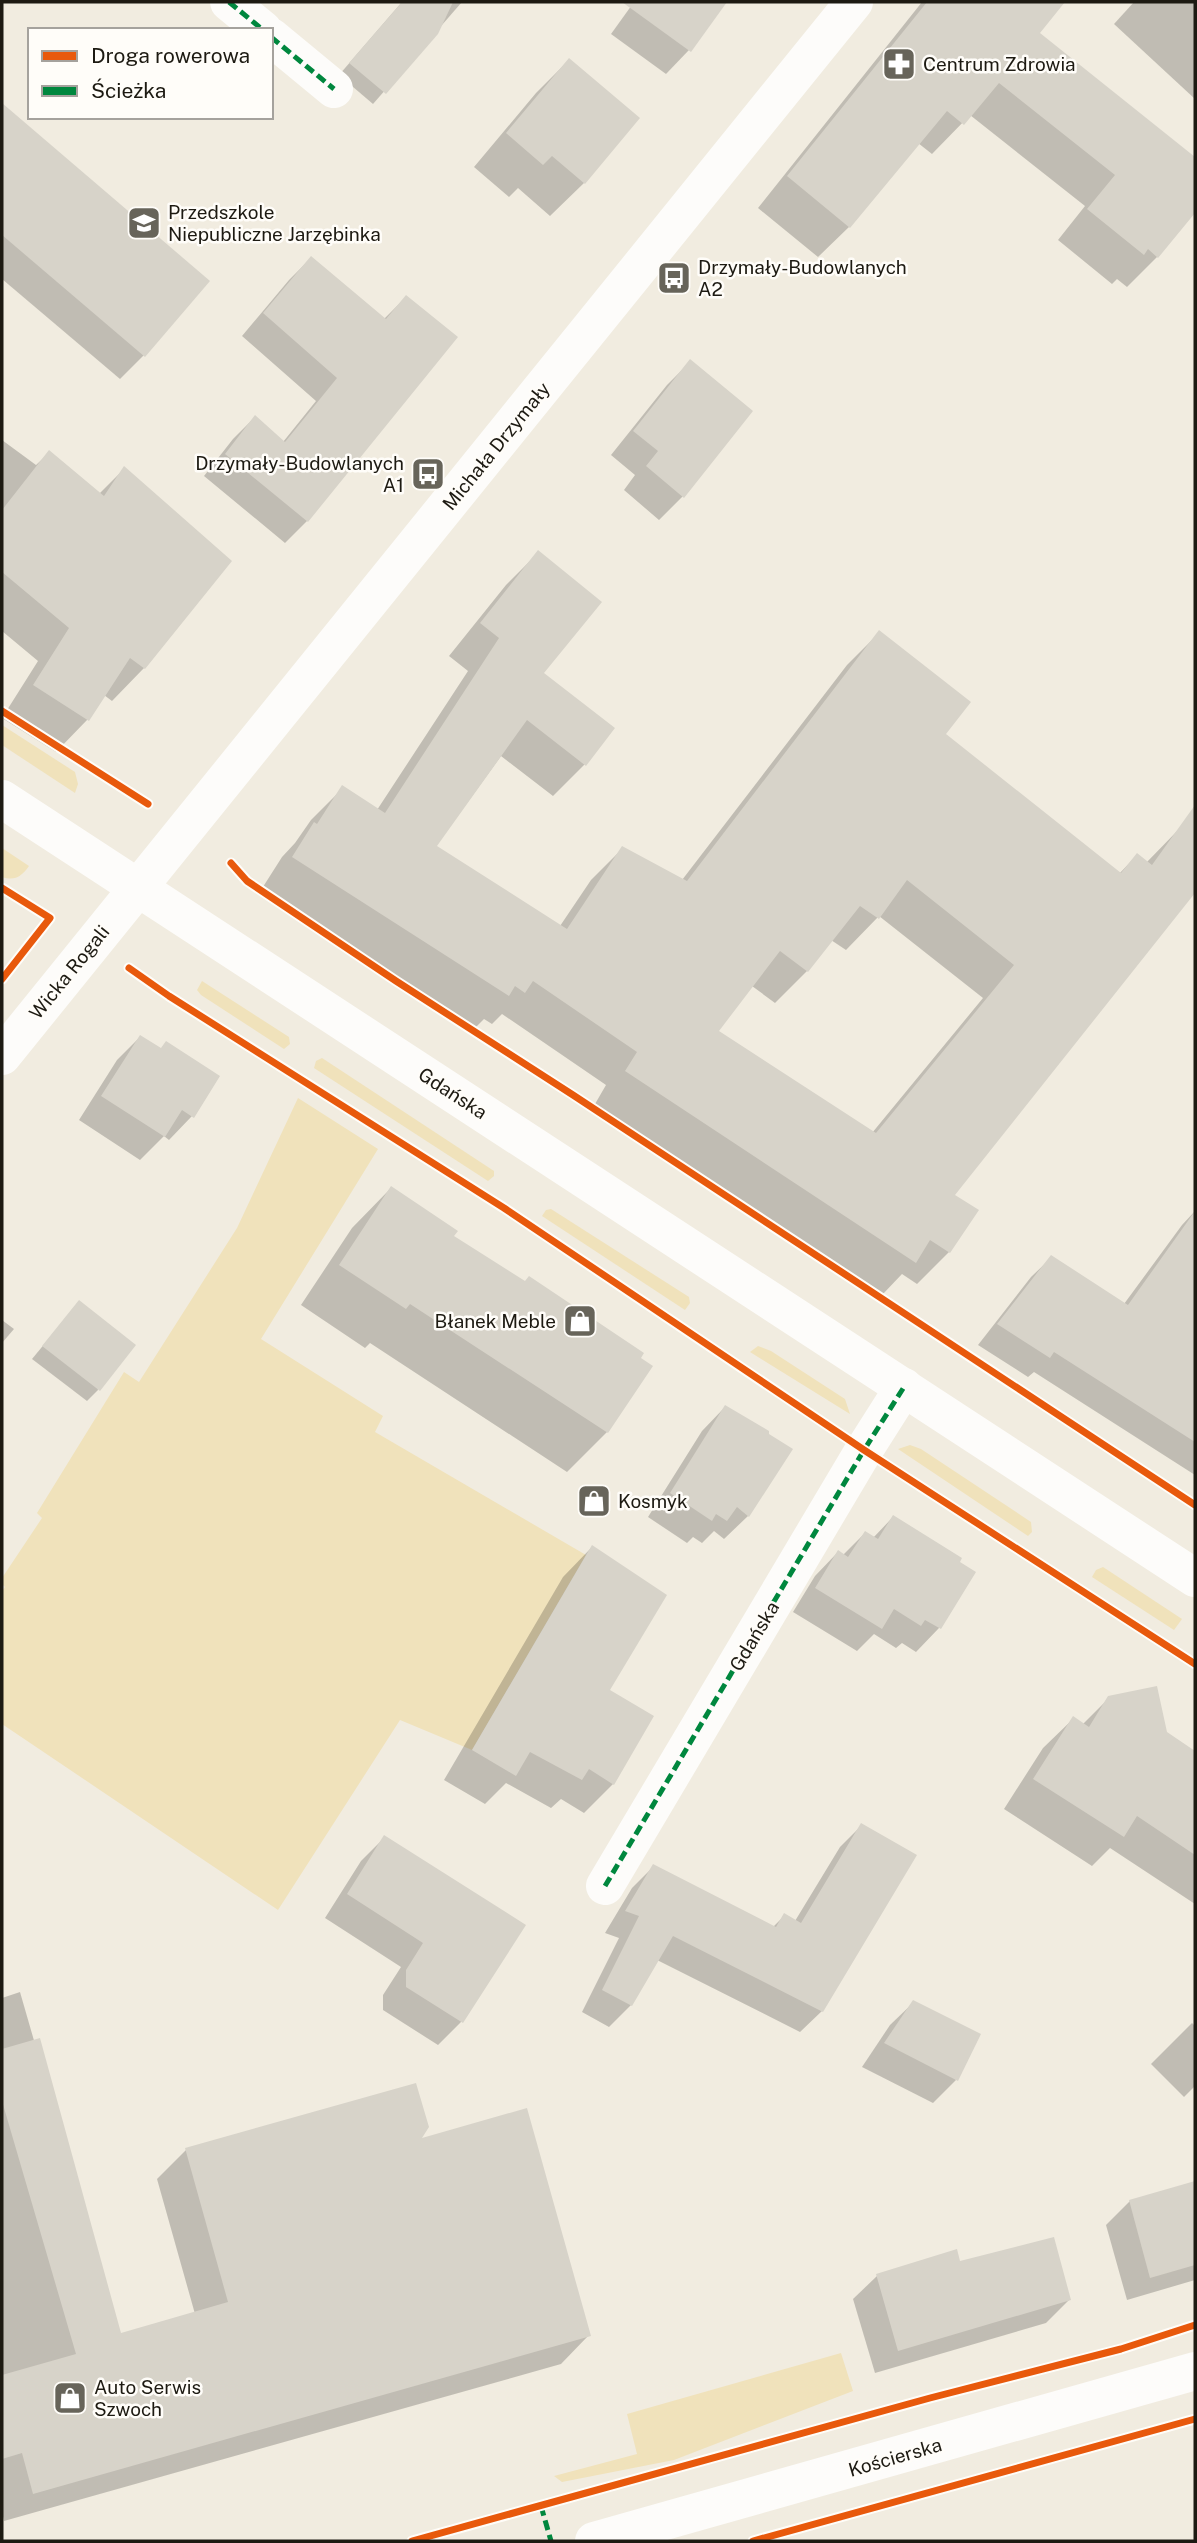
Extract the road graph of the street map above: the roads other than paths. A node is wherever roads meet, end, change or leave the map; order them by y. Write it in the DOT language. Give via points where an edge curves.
graph roads {
  1 [pos="229,2"];
  2 [pos="854,2"];
  3 [pos="261,28"];
  4 [pos="273,39"];
  5 [pos="334,89"];
  6 [pos="2,799"];
  7 [pos="136,888"];
  8 [pos="2,1056"];
  9 [pos="904,1387"];
  10 [pos="1195,1578"];
  11 [pos="605,1886"];
  12 [pos="1195,2371"];
  13 [pos="594,2541"];
  1 -- 3 [label="street"];
  2 -- 7 [label="street, Michała Drzymały"];
  4 -- 5 [label="street"];
  6 -- 7 [label="street, Gdańska"];
  7 -- 8 [label="street, Wicka Rogali"];
  7 -- 9 [label="street, Gdańska"];
  9 -- 10 [label="street, Gdańska"];
  9 -- 11 [label="street, Gdańska"];
  12 -- 13 [label="street, Kościerska"];
}
